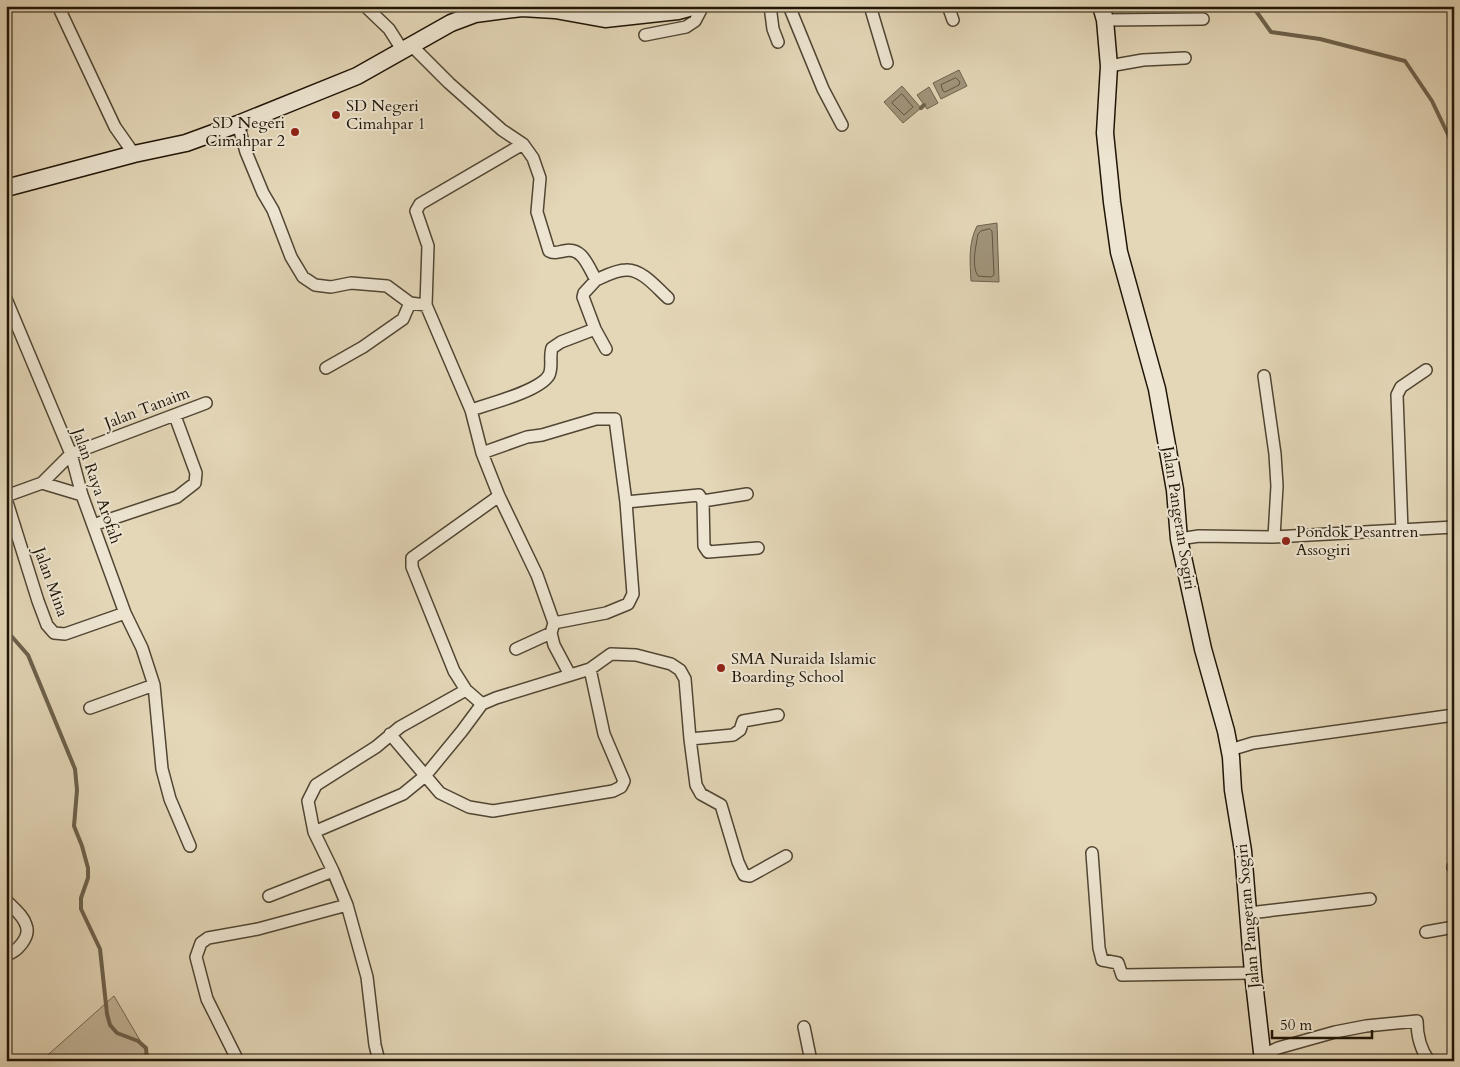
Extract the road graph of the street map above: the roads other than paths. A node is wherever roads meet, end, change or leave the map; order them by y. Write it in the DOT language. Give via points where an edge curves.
graph roads {
  1 [pos="58,6"];
  2 [pos="365,6"];
  3 [pos="696,6"];
  4 [pos="703,6"];
  5 [pos="770,6"];
  6 [pos="789,6"];
  7 [pos="870,6"];
  8 [pos="948,6"];
  9 [pos="676,8"];
  10 [pos="1103,13"];
  11 [pos="1203,19"];
  12 [pos="953,20"];
  13 [pos="645,35"];
  14 [pos="778,42"];
  15 [pos="407,48"];
  16 [pos="1185,58"];
  17 [pos="887,63"];
  18 [pos="1109,66"];
  19 [pos="238,124"];
  20 [pos="842,126"];
  21 [pos="523,144"];
  22 [pos="134,154"];
  23 [pos="6,188"];
  24 [pos="596,280"];
  25 [pos="668,298"];
  26 [pos="6,299"];
  27 [pos="410,303"];
  28 [pos="426,305"];
  29 [pos="595,328"];
  30 [pos="606,349"];
  31 [pos="326,368"];
  32 [pos="1426,370"];
  33 [pos="1264,376"];
  34 [pos="206,403"];
  35 [pos="471,410"];
  36 [pos="175,416"];
  37 [pos="482,453"];
  38 [pos="71,454"];
  39 [pos="42,483"];
  40 [pos="747,494"];
  41 [pos="82,495"];
  42 [pos="500,496"];
  43 [pos="6,497"];
  44 [pos="703,501"];
  45 [pos="626,502"];
  46 [pos="93,525"];
  47 [pos="1454,527"];
  48 [pos="1402,531"];
  49 [pos="1274,537"];
  50 [pos="1180,539"];
  51 [pos="758,548"];
  52 [pos="125,612"];
  53 [pos="552,628"];
  54 [pos="516,649"];
  55 [pos="590,669"];
  56 [pos="570,675"];
  57 [pos="154,685"];
  58 [pos="466,690"];
  59 [pos="482,704"];
  60 [pos="90,708"];
  61 [pos="778,714"];
  62 [pos="1454,715"];
  63 [pos="390,734"];
  64 [pos="690,740"];
  65 [pos="1230,750"];
  66 [pos="425,776"];
  67 [pos="314,832"];
  68 [pos="190,846"];
  69 [pos="1092,854"];
  70 [pos="786,856"];
  71 [pos="333,870"];
  72 [pos="269,896"];
  73 [pos="1370,899"];
  74 [pos="6,900"];
  75 [pos="347,905"];
  76 [pos="1248,913"];
  77 [pos="1454,927"];
  78 [pos="1426,932"];
  79 [pos="6,955"];
  80 [pos="1254,972"];
  81 [pos="804,1027"];
  82 [pos="1263,1058"];
  83 [pos="238,1061"];
  84 [pos="379,1061"];
  85 [pos="811,1061"];
  86 [pos="1429,1061"];
  1 -- 22 [label="street" via="115,128"];
  2 -- 15 [label="street"];
  3 -- 9 [label="street"];
  4 -- 13 [label="street" via="695,22 686,27"];
  5 -- 14 [label="street"];
  6 -- 20 [label="street"];
  7 -- 17 [label="street"];
  8 -- 12 [label="street"];
  9 -- 15 [label="street" via="605,19 522,8 475,14 451,23"];
  10 -- 11 [label="street"];
  10 -- 18 [label="street, Jalan Pangeran Sogiri"];
  15 -- 19 [label="street" via="357,76"];
  15 -- 21 [label="street" via="502,130"];
  16 -- 18 [label="street"];
  18 -- 50 [label="street, Jalan Pangeran Sogiri" via="1105,133 1119,252 1157,389"];
  19 -- 22 [label="street" via="186,143"];
  19 -- 27 [label="street" via="263,193 303,277 315,285 331,288 351,283 387,286"];
  21 -- 24 [label="street" via="534,158 540,178 537,212 549,251 580,253"];
  21 -- 28 [label="street" via="420,204 416,216 428,246"];
  22 -- 23 [label="street"];
  24 -- 25 [label="street" via="622,270 632,270"];
  24 -- 29 [label="street" via="583,295"];
  26 -- 38 [label="street, Jalan Raya Arofah"];
  27 -- 28 [label="street"];
  27 -- 31 [label="street" via="395,325 363,348"];
  28 -- 35 [label="street"];
  29 -- 30 [label="street"];
  29 -- 35 [label="street" via="552,348 548,377 538,385"];
  32 -- 48 [label="street" via="1401,387 1398,395"];
  33 -- 49 [label="street" via="1277,486"];
  34 -- 36 [label="street, Jalan Tanaim"];
  35 -- 37 [label="street"];
  36 -- 38 [label="street, Jalan Tanaim"];
  36 -- 46 [label="street" via="196,473 195,483 176,497"];
  37 -- 42 [label="street"];
  37 -- 45 [label="street" via="596,419 615,419"];
  38 -- 39 [label="street"];
  38 -- 41 [label="street, Jalan Raya Arofah"];
  39 -- 41 [label="street"];
  39 -- 43 [label="street"];
  40 -- 44 [label="street"];
  41 -- 46 [label="street, Jalan Raya Arofah"];
  42 -- 53 [label="street" via="537,575"];
  42 -- 58 [label="street" via="412,558 412,566 454,671"];
  43 -- 52 [label="street, Jalan Mina" via="38,602 47,625 54,633 65,634"];
  44 -- 45 [label="street" via="695,494"];
  44 -- 51 [label="street" via="704,546 708,552"];
  45 -- 53 [label="street" via="633,594 628,604"];
  46 -- 52 [label="street, Jalan Raya Arofah"];
  47 -- 48 [label="street"];
  48 -- 49 [label="street"];
  49 -- 50 [label="street" via="1199,536"];
  50 -- 65 [label="street, Jalan Pangeran Sogiri" via="1203,648"];
  52 -- 57 [label="street, Jalan Raya Arofah" via="142,648"];
  53 -- 54 [label="street"];
  53 -- 56 [label="street" via="554,646"];
  55 -- 56 [label="street"];
  55 -- 64 [label="street" via="611,654 626,653 671,664 680,670 685,679"];
  55 -- 66 [label="street" via="604,734 624,781 621,787 493,811 469,807 440,793"];
  56 -- 59 [label="street"];
  57 -- 60 [label="street"];
  57 -- 68 [label="street, Jalan Raya Arofah" via="162,769 170,799"];
  58 -- 59 [label="street"];
  58 -- 63 [label="street"];
  59 -- 66 [label="street"];
  61 -- 64 [label="street" via="743,721 740,730 733,735"];
  62 -- 65 [label="street" via="1253,743"];
  63 -- 66 [label="street"];
  63 -- 67 [label="street" via="376,747 316,785 308,801"];
  64 -- 70 [label="street" via="696,785 701,794 722,805 744,875 750,876"];
  65 -- 76 [label="street, Jalan Pangeran Sogiri"];
  66 -- 67 [label="street" via="404,794"];
  67 -- 71 [label="street"];
  69 -- 80 [label="street" via="1099,948 1102,960 1118,963 1122,975"];
  71 -- 72 [label="street"];
  71 -- 75 [label="street"];
  73 -- 76 [label="street"];
  74 -- 79 [label="street" via="27,926 22,945"];
  75 -- 83 [label="street" via="258,929 208,938 201,943 196,957 207,999"];
  75 -- 84 [label="street" via="368,977 374,1044"];
  76 -- 80 [label="street, Jalan Pangeran Sogiri"];
  77 -- 78 [label="street"];
  80 -- 82 [label="street, Jalan Pangeran Sogiri"];
  81 -- 85 [label="street"];
  82 -- 86 [label="street" via="1278,1048 1350,1029 1417,1021 1421,1046"];
}
